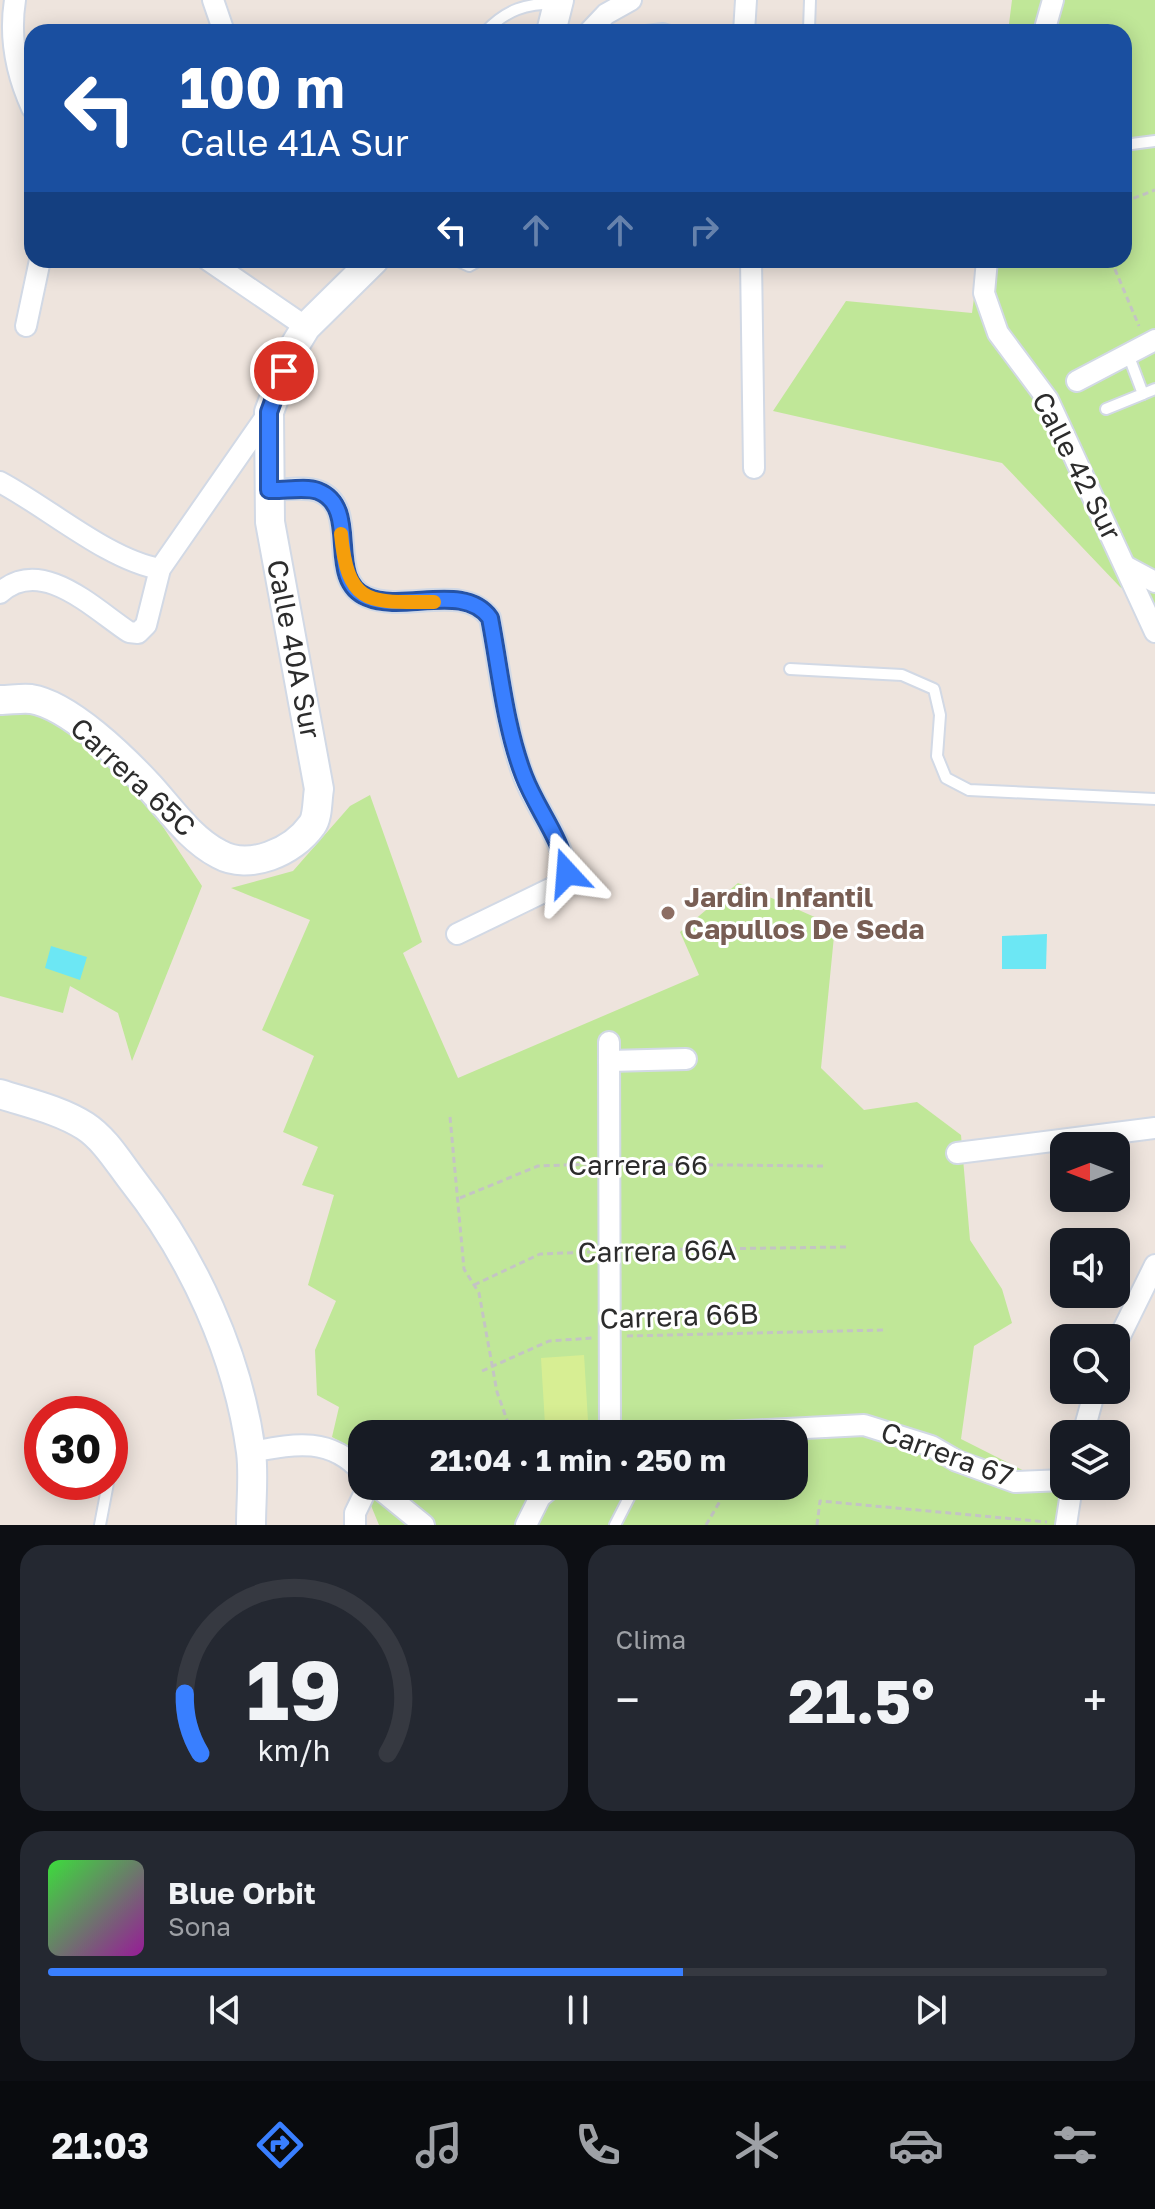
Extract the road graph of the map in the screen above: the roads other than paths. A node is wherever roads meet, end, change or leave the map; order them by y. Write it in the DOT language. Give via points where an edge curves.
graph roads {
  1 [pos="15,0"];
  2 [pos="213,0"];
  3 [pos="631,0"];
  4 [pos="746,0"];
  5 [pos="810,0"];
  6 [pos="559,2"];
  7 [pos="1051,2"];
  8 [pos="221,24"];
  9 [pos="493,24"];
  10 [pos="553,24"];
  11 [pos="597,24"];
  12 [pos="744,24"];
  13 [pos="809,24"];
  14 [pos="1046,24"];
  15 [pos="24,91"];
  16 [pos="1155,141"];
  17 [pos="1132,144"];
  18 [pos="38,268"];
  19 [pos="220,268"];
  20 [pos="366,268"];
  21 [pos="751,268"];
  22 [pos="986,268"];
  23 [pos="26,326"];
  24 [pos="306,327"];
  25 [pos="1143,346"];
  26 [pos="1077,381"];
  27 [pos="1155,389"];
  28 [pos="1143,394"];
  29 [pos="1106,409"];
  30 [pos="269,412"];
  31 [pos="754,468"];
  32 [pos="0,482"];
  33 [pos="269,490"];
  34 [pos="1127,567"];
  35 [pos="160,569"];
  36 [pos="1155,582"];
  37 [pos="0,593"];
  38 [pos="1155,632"];
  39 [pos="790,669"];
  40 [pos="0,700"];
  41 [pos="1155,799"];
  42 [pos="264,858"];
  43 [pos="457,934"];
  44 [pos="686,1059"];
  45 [pos="0,1094"];
  46 [pos="1155,1128"];
  47 [pos="957,1153"];
  48 [pos="1155,1265"];
  49 [pos="1126,1324"];
  50 [pos="610,1420"];
  51 [pos="808,1428"];
  52 [pos="251,1452"];
  53 [pos="348,1462"];
  54 [pos="1050,1481"];
  55 [pos="105,1500"];
  56 [pos="361,1500"];
  57 [pos="393,1500"];
  58 [pos="538,1500"];
  59 [pos="628,1500"];
  60 [pos="1070,1500"];
  61 [pos="1066,1524"];
  62 [pos="100,1525"];
  63 [pos="251,1525"];
  64 [pos="355,1525"];
  65 [pos="424,1525"];
  66 [pos="526,1525"];
  67 [pos="615,1525"];
  1 -- 15 [label="street" via="11,24"];
  2 -- 8 [label="street"];
  3 -- 11 [label="street"];
  4 -- 12 [label="street"];
  5 -- 13 [label="lane"];
  6 -- 9 [label="lane" via="516,7"];
  6 -- 10 [label="main road"];
  7 -- 14 [label="street"];
  16 -- 17 [label="lane"];
  18 -- 23 [label="street"];
  19 -- 24 [label="street"];
  20 -- 24 [label="main road"];
  21 -- 31 [label="street"];
  22 -- 34 [label="street, Calle 42 Sur" via="984,293 998,333 1048,400"];
  24 -- 30 [label="main road"];
  25 -- 26 [label="street"];
  25 -- 28 [label="lane"];
  27 -- 28 [label="lane"];
  28 -- 29 [label="lane"];
  30 -- 33 [label="main road, Calle 40A Sur"];
  30 -- 35 [label="street"];
  32 -- 35 [label="street" via="126,560"];
  33 -- 42 [label="main road, Calle 40A Sur" via="294,669 319,789 313,824 288,847"];
  33 -- 43 [label="street" via="317,491 333,502 349,579 364,596 387,602 468,601 490,618 524,777 564,854 567,873 556,886"];
  34 -- 36 [label="street"];
  34 -- 38 [label="street, Calle 42 Sur"];
  35 -- 37 [label="street" via="146,625 138,633 71,591 21,580"];
  39 -- 41 [label="lane" via="902,675 934,689 940,715 937,756 946,778 969,790"];
  40 -- 42 [label="main road, Carrera 65C" via="52,705 82,725 219,854 239,860"];
  44 -- 50 [label="street" via="609,1052"];
  45 -- 52 [label="main road" via="60,1114 98,1135 149,1203 216,1316"];
  46 -- 47 [label="street"];
  48 -- 49 [label="street"];
  51 -- 54 [label="street, Carrera 67" via="864,1425 931,1446 1015,1482"];
  52 -- 53 [label="street" via="326,1446"];
  52 -- 63 [label="main road"];
  55 -- 62 [label="lane"];
  56 -- 64 [label="street"];
  57 -- 65 [label="street"];
  58 -- 66 [label="street"];
  59 -- 67 [label="lane"];
  60 -- 61 [label="street"];
}
